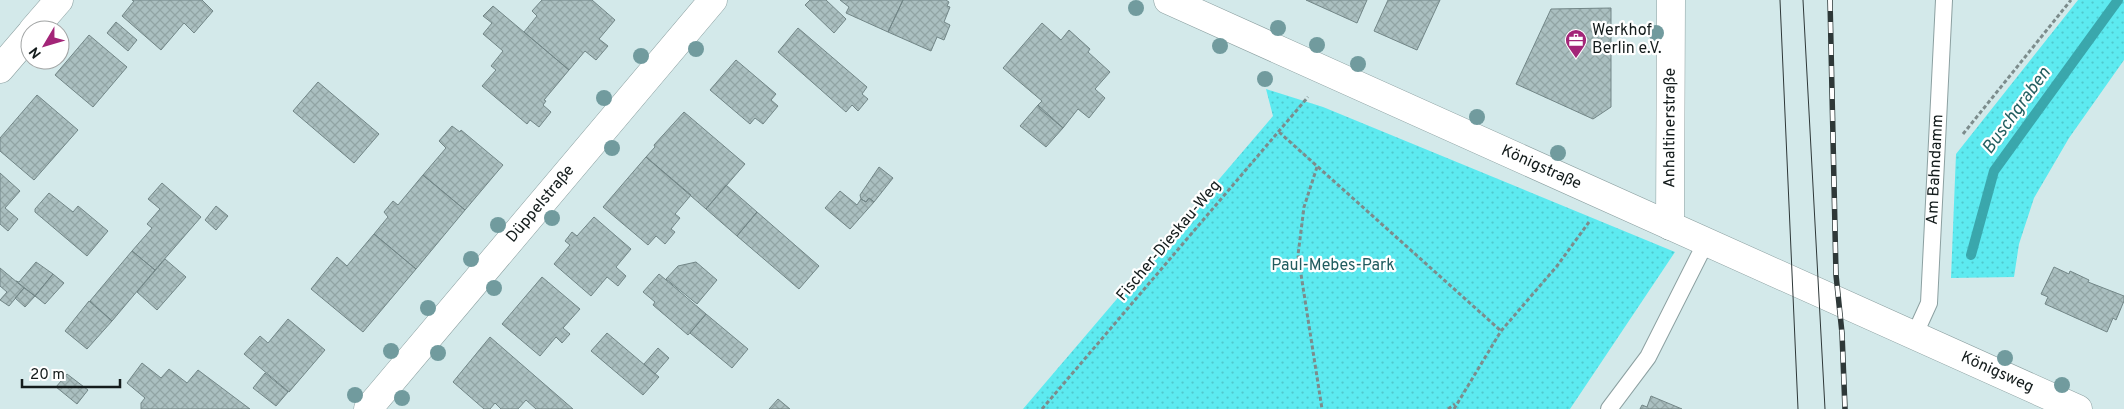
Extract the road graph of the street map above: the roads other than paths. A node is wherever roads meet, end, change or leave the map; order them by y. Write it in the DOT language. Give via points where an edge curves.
graph roads {
  1 [pos="59,0"];
  2 [pos="713,0"];
  3 [pos="1168,0"];
  4 [pos="1671,0"];
  5 [pos="1944,0"];
  6 [pos="42,20"];
  7 [pos="20,46"];
  8 [pos="0,69"];
  9 [pos="1670,226"];
  10 [pos="1706,242"];
  11 [pos="1914,336"];
  12 [pos="368,409"];
  13 [pos="1609,409"];
  14 [pos="2078,409"];
  1 -- 6 [label="street"];
  2 -- 12 [label="street, Düppelstraße"];
  3 -- 9 [label="street, Königstraße"];
  4 -- 9 [label="street, Anhaltinerstraße"];
  5 -- 11 [label="lane, Am Bahndamm" via="1929,303"];
  7 -- 8 [label="street"];
  9 -- 10 [label="street, Königstraße"];
  10 -- 11 [label="street, Königstraße"];
  10 -- 13 [label="lane" via="1648,356"];
  11 -- 14 [label="street, Königsweg"];
}
